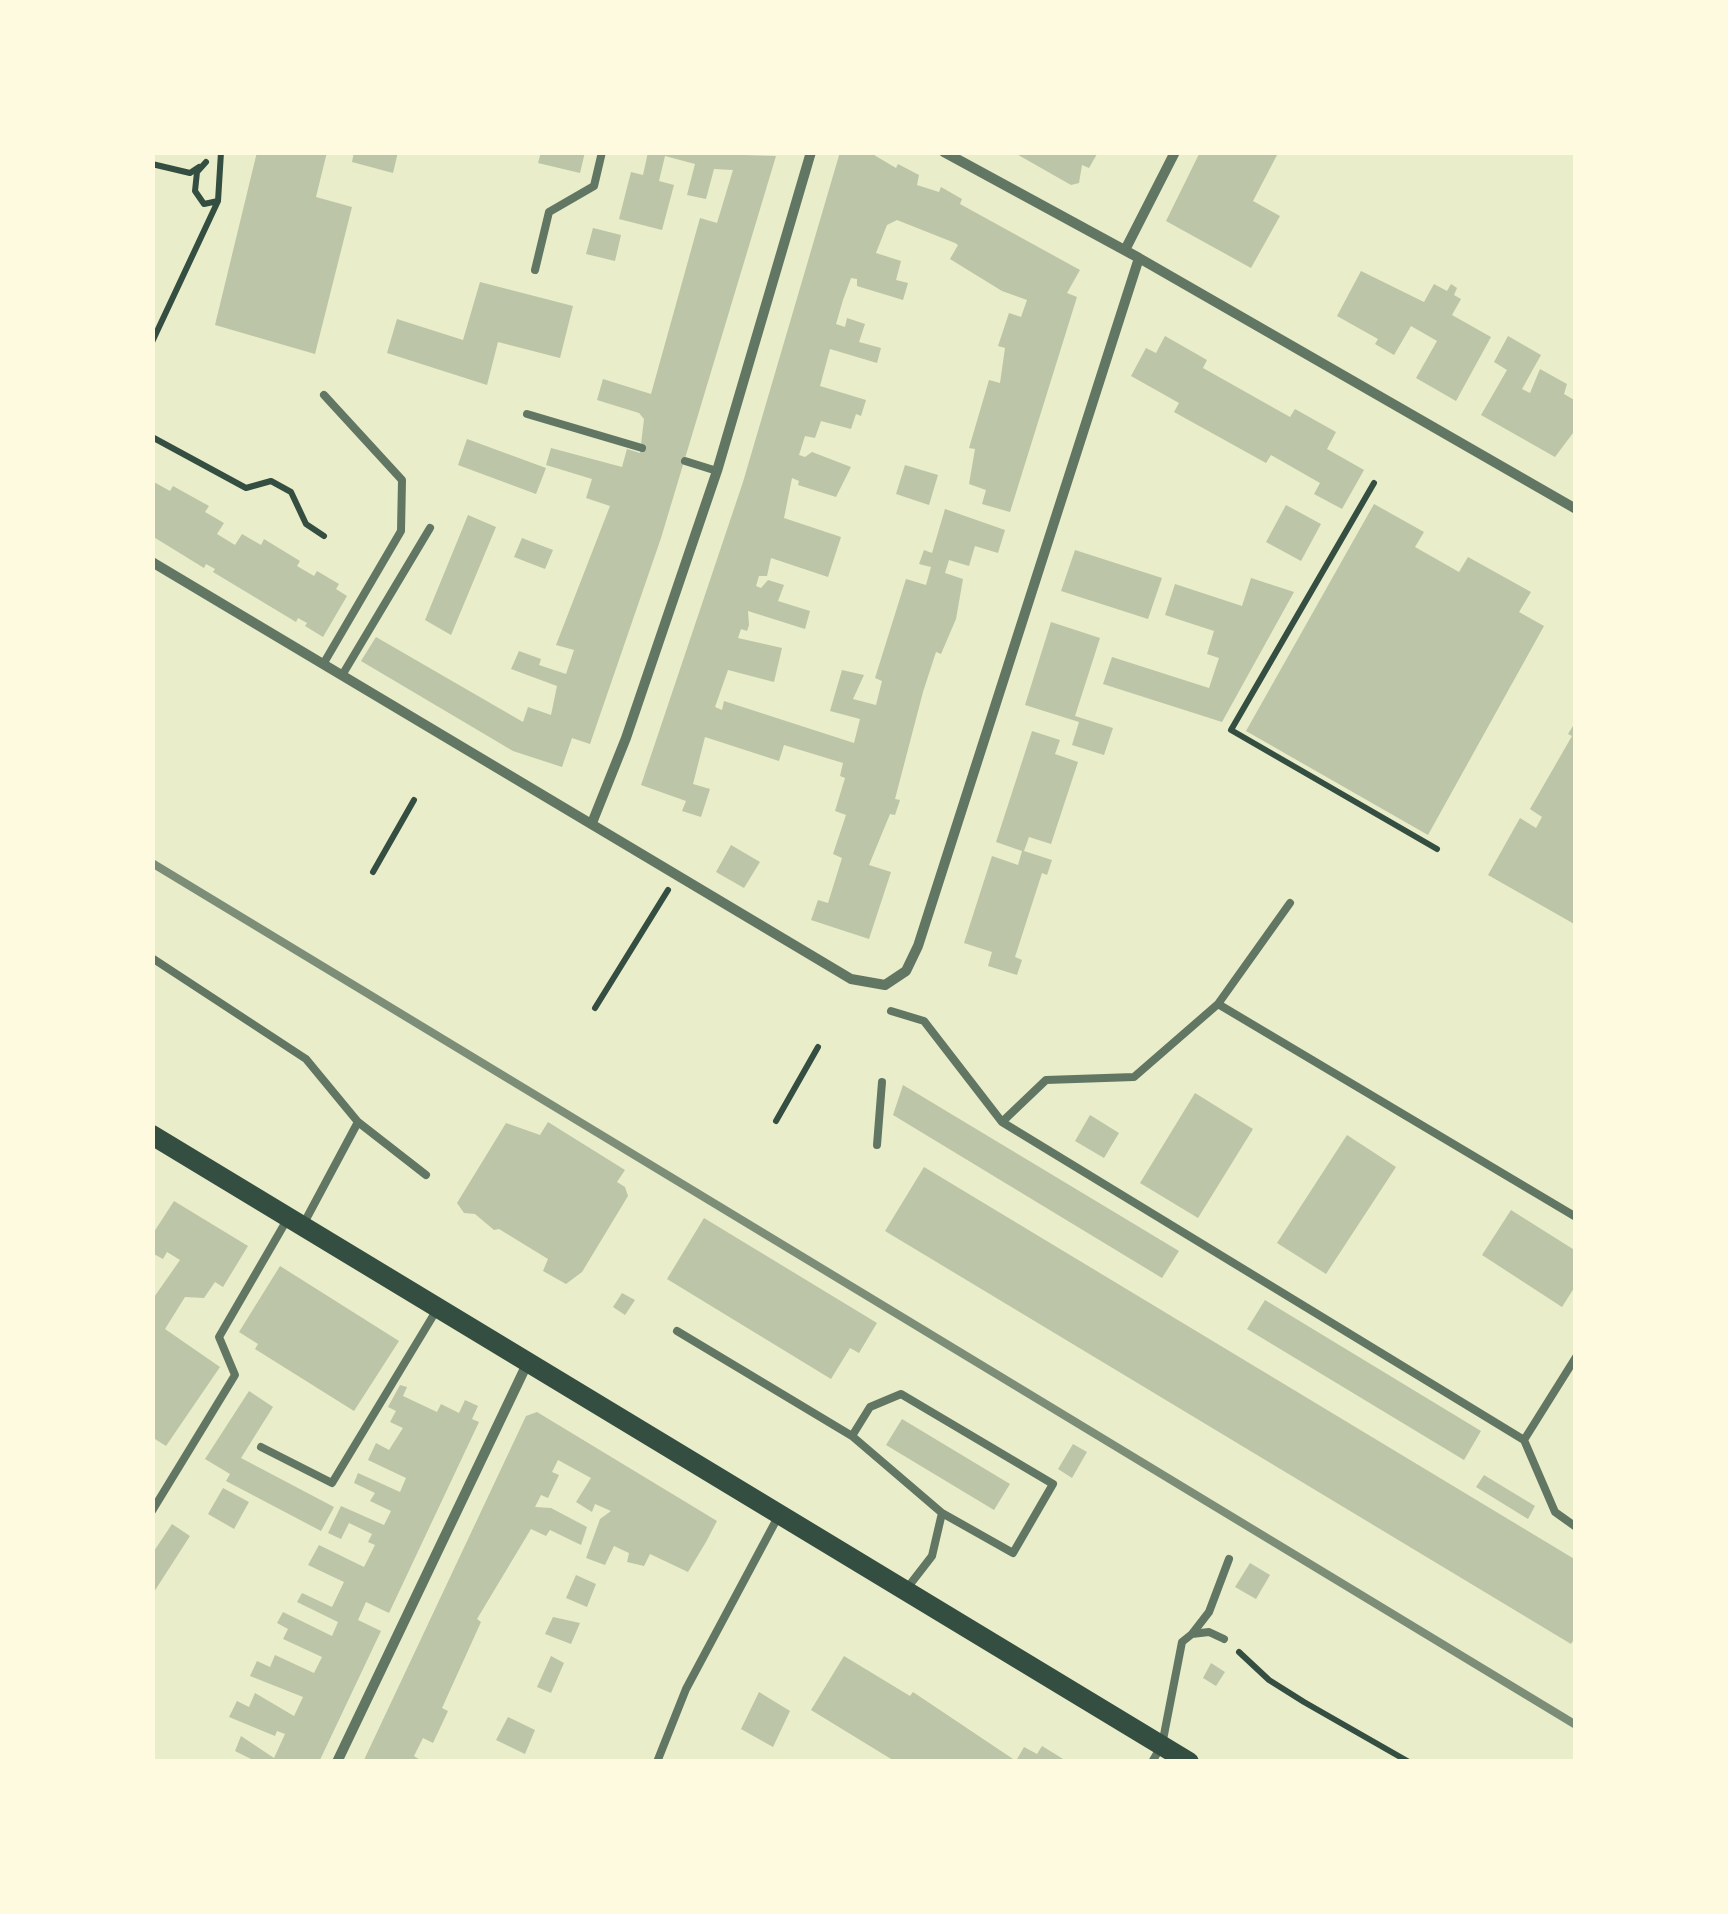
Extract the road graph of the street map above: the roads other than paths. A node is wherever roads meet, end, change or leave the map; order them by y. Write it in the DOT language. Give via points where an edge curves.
graph roads {
  1 [pos="602,152"];
  2 [pos="811,152"];
  3 [pos="944,152"];
  4 [pos="1175,152"];
  5 [pos="1126,250"];
  6 [pos="1139,258"];
  7 [pos="535,270"];
  8 [pos="324,394"];
  9 [pos="527,414"];
  10 [pos="642,448"];
  11 [pos="685,462"];
  12 [pos="717,470"];
  13 [pos="1576,510"];
  14 [pos="430,528"];
  15 [pos="152,562"];
  16 [pos="325,662"];
  17 [pos="344,672"];
  18 [pos="592,822"];
  19 [pos="1290,902"];
  20 [pos="152,958"];
  21 [pos="1218,1004"];
  22 [pos="891,1011"];
  23 [pos="882,1082"];
  24 [pos="358,1122"];
  25 [pos="1002,1122"];
  26 [pos="152,1134"];
  27 [pos="877,1145"];
  28 [pos="426,1176"];
  29 [pos="1576,1217"];
  30 [pos="295,1222"];
  31 [pos="438,1308"];
  32 [pos="677,1331"];
  33 [pos="1576,1357"];
  34 [pos="527,1364"];
  35 [pos="852,1436"];
  36 [pos="1524,1440"];
  37 [pos="261,1447"];
  38 [pos="152,1511"];
  39 [pos="942,1513"];
  40 [pos="779,1515"];
  41 [pos="1576,1526"];
  42 [pos="1230,1558"];
  43 [pos="905,1590"];
  44 [pos="1192,1634"];
  45 [pos="1224,1638"];
  46 [pos="1157,1754"];
  47 [pos="336,1762"];
  48 [pos="657,1762"];
  49 [pos="1189,1762"];
  1 -- 7 [label="lane" via="594,186 550,212"];
  2 -- 12 [label="street"];
  3 -- 5 [label="street"];
  4 -- 5 [label="street"];
  5 -- 6 [label="street"];
  6 -- 13 [label="street"];
  6 -- 18 [label="street" via="906,971 885,985 852,979"];
  8 -- 16 [label="lane" via="402,480 401,531"];
  9 -- 10 [label="lane"];
  11 -- 12 [label="lane"];
  12 -- 18 [label="street"];
  14 -- 17 [label="lane"];
  15 -- 16 [label="street"];
  16 -- 17 [label="street"];
  17 -- 18 [label="street"];
  19 -- 21 [label="lane"];
  20 -- 24 [label="lane" via="306,1059"];
  21 -- 25 [label="lane" via="1134,1077 1046,1080"];
  21 -- 29 [label="lane"];
  22 -- 25 [label="lane" via="924,1020"];
  23 -- 27 [label="lane"];
  24 -- 28 [label="lane"];
  24 -- 30 [label="lane"];
  25 -- 36 [label="lane"];
  26 -- 30 [label="main road"];
  30 -- 31 [label="main road"];
  30 -- 38 [label="lane" via="219,1338 235,1375"];
  31 -- 34 [label="main road"];
  31 -- 37 [label="lane" via="332,1483"];
  32 -- 35 [label="lane"];
  33 -- 36 [label="lane"];
  34 -- 40 [label="main road"];
  34 -- 47 [label="street"];
  35 -- 39 [label="lane"];
  35 -- 39 [label="lane" via="870,1406 901,1394 1053,1484 1013,1552"];
  36 -- 41 [label="lane" via="1554,1512"];
  39 -- 43 [label="lane" via="932,1556"];
  40 -- 43 [label="main road"];
  40 -- 48 [label="lane" via="686,1689"];
  42 -- 44 [label="lane" via="1209,1612"];
  43 -- 46 [label="main road"];
  44 -- 45 [label="lane"];
  44 -- 46 [label="lane" via="1182,1642"];
  46 -- 49 [label="main road"];
}
